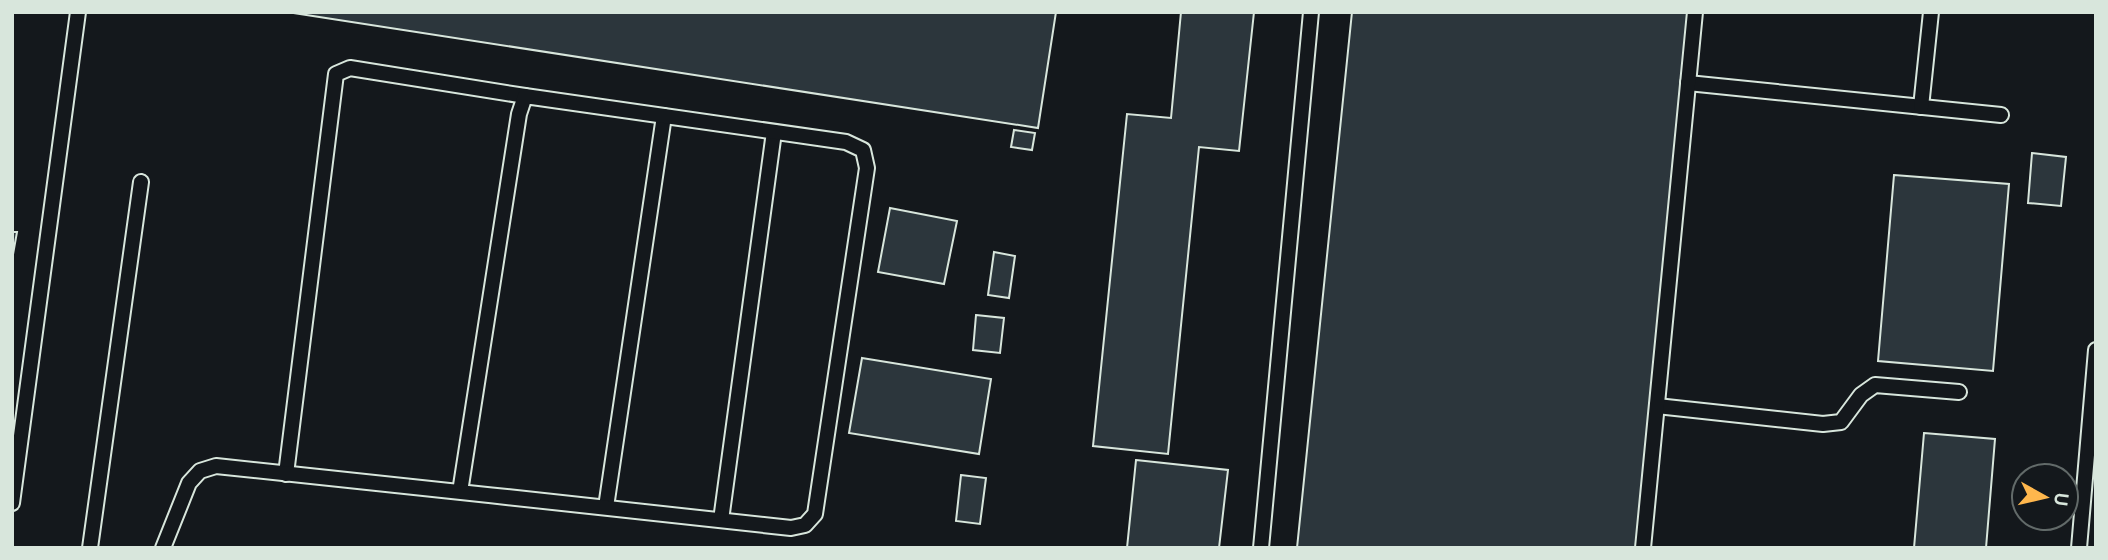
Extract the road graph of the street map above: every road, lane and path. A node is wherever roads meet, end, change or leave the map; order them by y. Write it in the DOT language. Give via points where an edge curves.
graph roads {
  1 [pos="78,12"];
  2 [pos="1311,12"];
  3 [pos="1695,12"];
  4 [pos="1931,12"];
  5 [pos="1688,83"];
  6 [pos="524,96"];
  7 [pos="1921,107"];
  8 [pos="2001,115"];
  9 [pos="664,116"];
  10 [pos="774,132"];
  11 [pos="141,182"];
  12 [pos="2096,350"];
  13 [pos="1959,392"];
  14 [pos="1657,406"];
  15 [pos="286,474"];
  16 [pos="460,492"];
  17 [pos="12,503"];
  18 [pos="606,507"];
  19 [pos="721,520"];
  20 [pos="90,548"];
  21 [pos="163,548"];
  22 [pos="1261,548"];
  23 [pos="1643,548"];
  24 [pos="2078,548"];
  1 -- 17 [label="lane"];
  2 -- 22 [label="lane"];
  3 -- 5 [label="lane"];
  4 -- 7 [label="lane"];
  5 -- 7 [label="lane"];
  5 -- 14 [label="lane"];
  6 -- 9 [label="lane"];
  6 -- 15 [label="lane" via="350,68 336,74"];
  6 -- 16 [label="lane"];
  7 -- 8 [label="lane"];
  9 -- 10 [label="lane"];
  9 -- 18 [label="lane"];
  10 -- 19 [label="lane"];
  10 -- 19 [label="lane" via="846,142 863,150 867,168 815,514 805,525 791,528"];
  11 -- 20 [label="lane"];
  12 -- 24 [label="lane"];
  13 -- 14 [label="lane" via="1875,385 1841,422 1823,424"];
  14 -- 23 [label="lane"];
  15 -- 16 [label="lane"];
  15 -- 21 [label="lane" via="216,466 200,471 189,483"];
  16 -- 18 [label="lane"];
  18 -- 19 [label="lane"];
}
